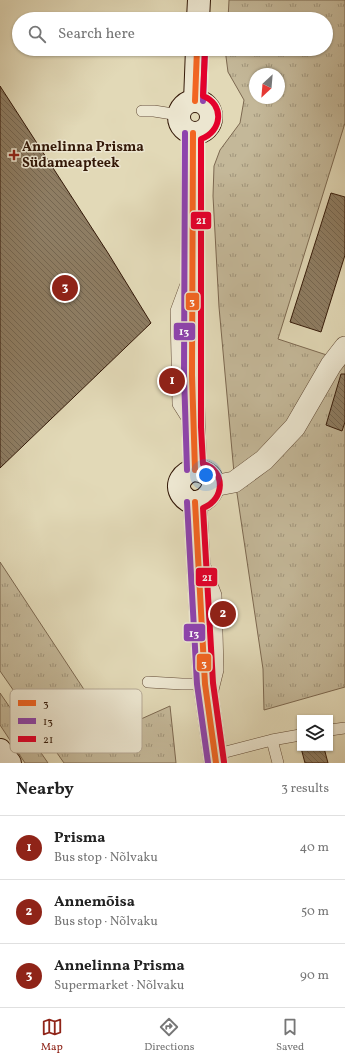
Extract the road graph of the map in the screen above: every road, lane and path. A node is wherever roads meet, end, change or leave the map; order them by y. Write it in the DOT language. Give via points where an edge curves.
graph roads {
  1 [pos="199,0"];
  2 [pos="198,12"];
  3 [pos="197,56"];
  4 [pos="195,101"];
  5 [pos="142,111"];
  6 [pos="179,115"];
  7 [pos="193,133"];
  8 [pos="345,347"];
  9 [pos="338,368"];
  10 [pos="195,470"];
  11 [pos="213,486"];
  12 [pos="195,502"];
  13 [pos="198,549"];
  14 [pos="148,682"];
  15 [pos="205,684"];
  16 [pos="208,708"];
  17 [pos="345,728"];
  18 [pos="333,730"];
  19 [pos="297,736"];
  20 [pos="272,740"];
  21 [pos="0,750"];
  22 [pos="215,759"];
  23 [pos="10,763"];
  24 [pos="278,763"];
  1 -- 2 [label="street"];
  3 -- 4 [label="street"];
  4 -- 6 [label="street" via="181,107"];
  4 -- 7 [label="street" via="208,107 211,117 204,130"];
  5 -- 6 [label="lane"];
  6 -- 7 [label="street" via="181,126"];
  7 -- 10 [label="street"];
  8 -- 9 [label="street"];
  9 -- 11 [label="street" via="295,427 269,455 234,482"];
  10 -- 11 [label="street" via="207,474"];
  10 -- 12 [label="street" via="185,473 179,487 182,496"];
  11 -- 12 [label="street" via="209,496"];
  12 -- 13 [label="street"];
  13 -- 15 [label="street"];
  13 -- 16 [label="lane" via="216,595 218,670"];
  14 -- 15 [label="lane"];
  15 -- 16 [label="street"];
  16 -- 22 [label="street"];
  17 -- 18 [label="lane"];
  19 -- 20 [label="lane"];
  20 -- 22 [label="lane"];
  20 -- 24 [label="lane"];
  21 -- 23 [label="street"];
}
